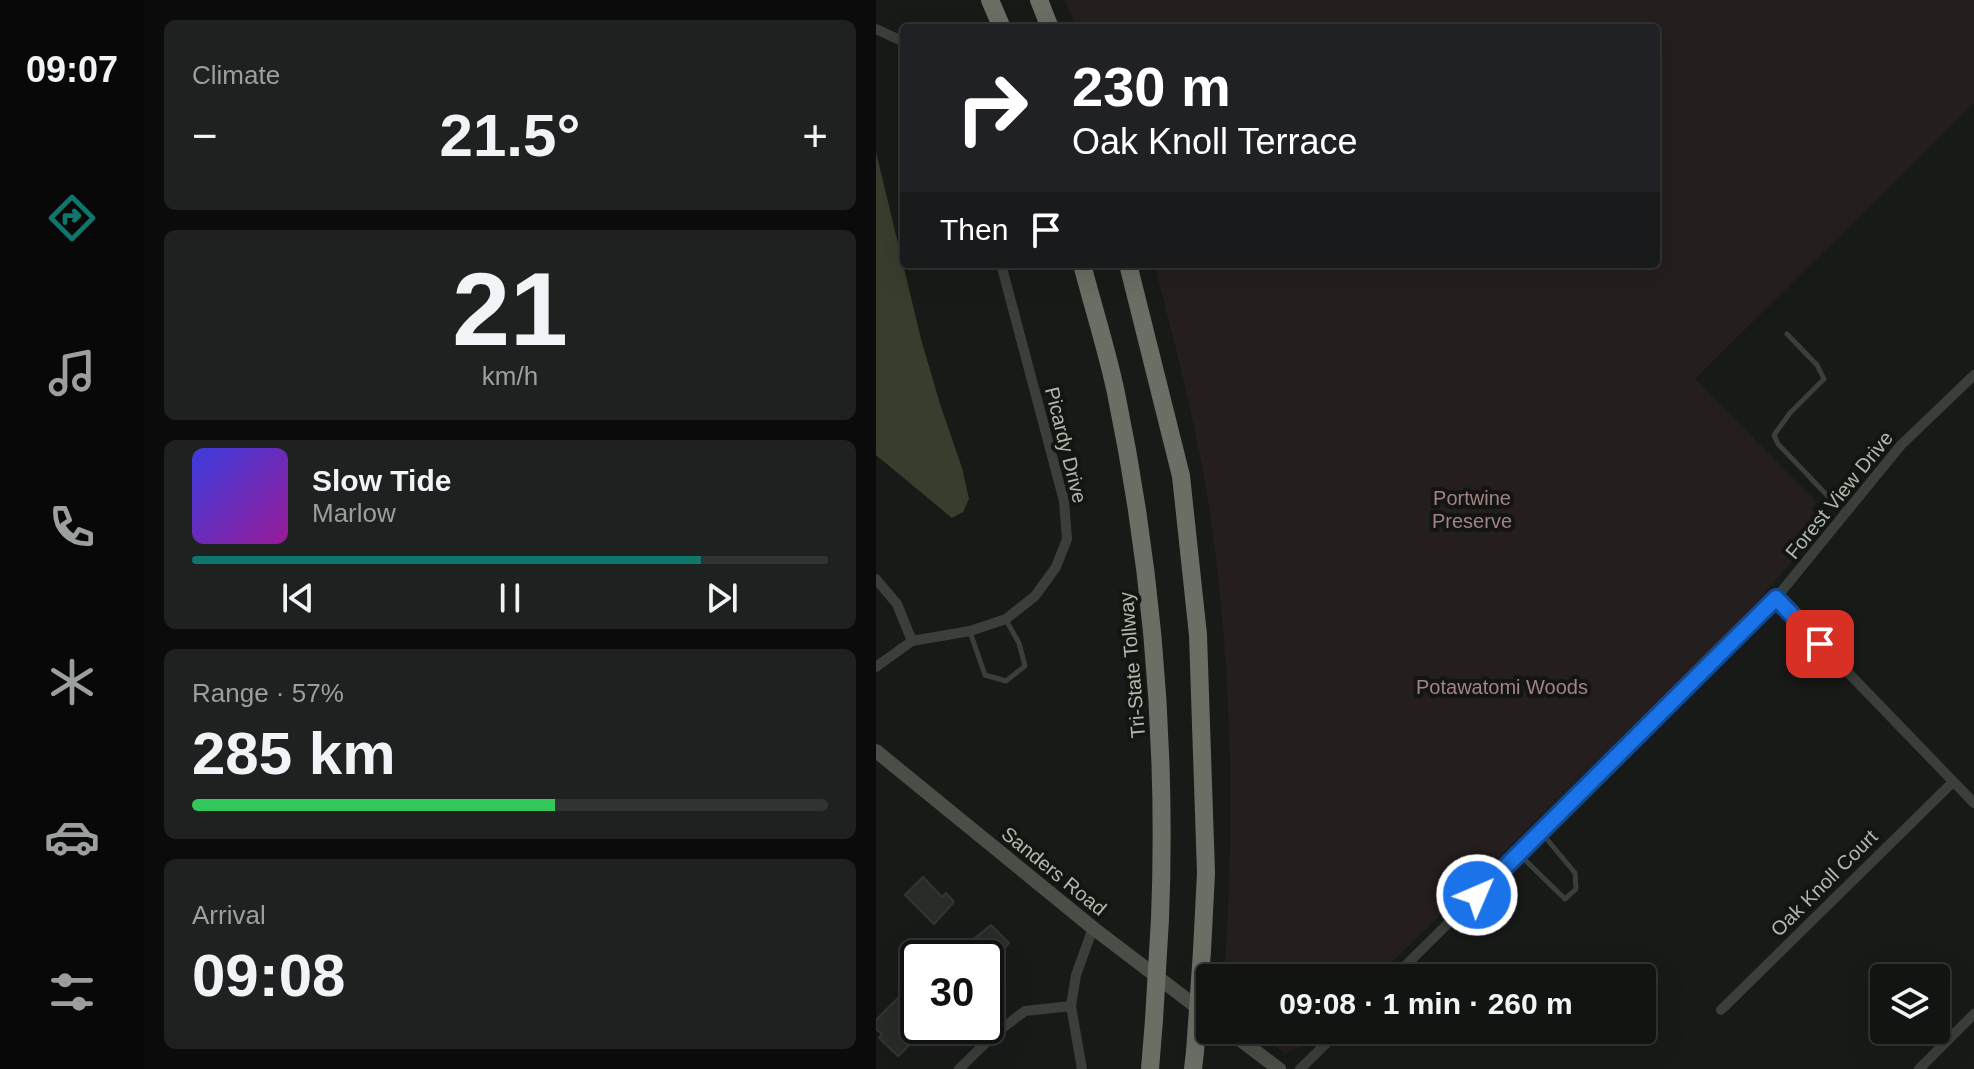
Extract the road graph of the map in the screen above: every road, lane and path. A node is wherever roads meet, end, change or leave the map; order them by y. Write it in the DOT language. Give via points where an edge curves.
graph roads {
  1 [pos="990,0"];
  2 [pos="1039,0"];
  3 [pos="1000,24"];
  4 [pos="1048,24"];
  5 [pos="876,29"];
  6 [pos="900,40"];
  7 [pos="1002,268"];
  8 [pos="1083,268"];
  9 [pos="1129,268"];
  10 [pos="1787,334"];
  11 [pos="1974,375"];
  12 [pos="1845,514"];
  13 [pos="876,579"];
  14 [pos="1776,598"];
  15 [pos="1006,619"];
  16 [pos="970,631"];
  17 [pos="912,641"];
  18 [pos="876,667"];
  19 [pos="876,751"];
  20 [pos="1953,782"];
  21 [pos="1974,803"];
  22 [pos="1541,832"];
  23 [pos="1518,853"];
  24 [pos="1093,928"];
  25 [pos="1407,964"];
  26 [pos="1071,1006"];
  27 [pos="1196,1006"];
  28 [pos="1721,1010"];
  29 [pos="1974,1014"];
  30 [pos="1246,1044"];
  31 [pos="1326,1044"];
  32 [pos="1194,1061"];
  33 [pos="959,1069"];
  34 [pos="1082,1069"];
  35 [pos="1150,1069"];
  36 [pos="1279,1069"];
  37 [pos="1300,1069"];
  38 [pos="1919,1069"];
  1 -- 3 [label="highway"];
  2 -- 4 [label="highway"];
  5 -- 6 [label="street"];
  7 -- 15 [label="street, Picardy Drive" via="1064,501 1067,539 1056,567 1035,596"];
  8 -- 35 [label="highway, Tri-State Tollway, bridge" via="1116,391 1157,657 1164,822"];
  9 -- 32 [label="highway, bridge" via="1181,476 1198,635 1205,858"];
  10 -- 12 [label="lane" via="1824,379 1774,435"];
  11 -- 12 [label="street, Forest View Drive" via="1901,445"];
  12 -- 14 [label="street, Forest View Drive"];
  13 -- 17 [label="street" via="897,604"];
  14 -- 20 [label="street"];
  14 -- 22 [label="street, Forest View Drive"];
  15 -- 16 [label="street, Picardy Drive"];
  15 -- 16 [label="lane" via="1025,666 1006,681 985,675"];
  16 -- 17 [label="street, Picardy Drive"];
  17 -- 18 [label="street, Picardy Drive"];
  19 -- 24 [label="main road, Sanders Road"];
  20 -- 21 [label="street"];
  20 -- 28 [label="street, Oak Knoll Court"];
  22 -- 23 [label="street, Forest View Drive"];
  22 -- 23 [label="lane" via="1575,873 1576,889 1565,899"];
  23 -- 25 [label="street, Forest View Drive"];
  24 -- 26 [label="street"];
  24 -- 27 [label="main road, Sanders Road"];
  26 -- 33 [label="street" via="1025,1011"];
  26 -- 34 [label="street"];
  29 -- 38 [label="street"];
  30 -- 36 [label="main road"];
  31 -- 37 [label="street"];
}
